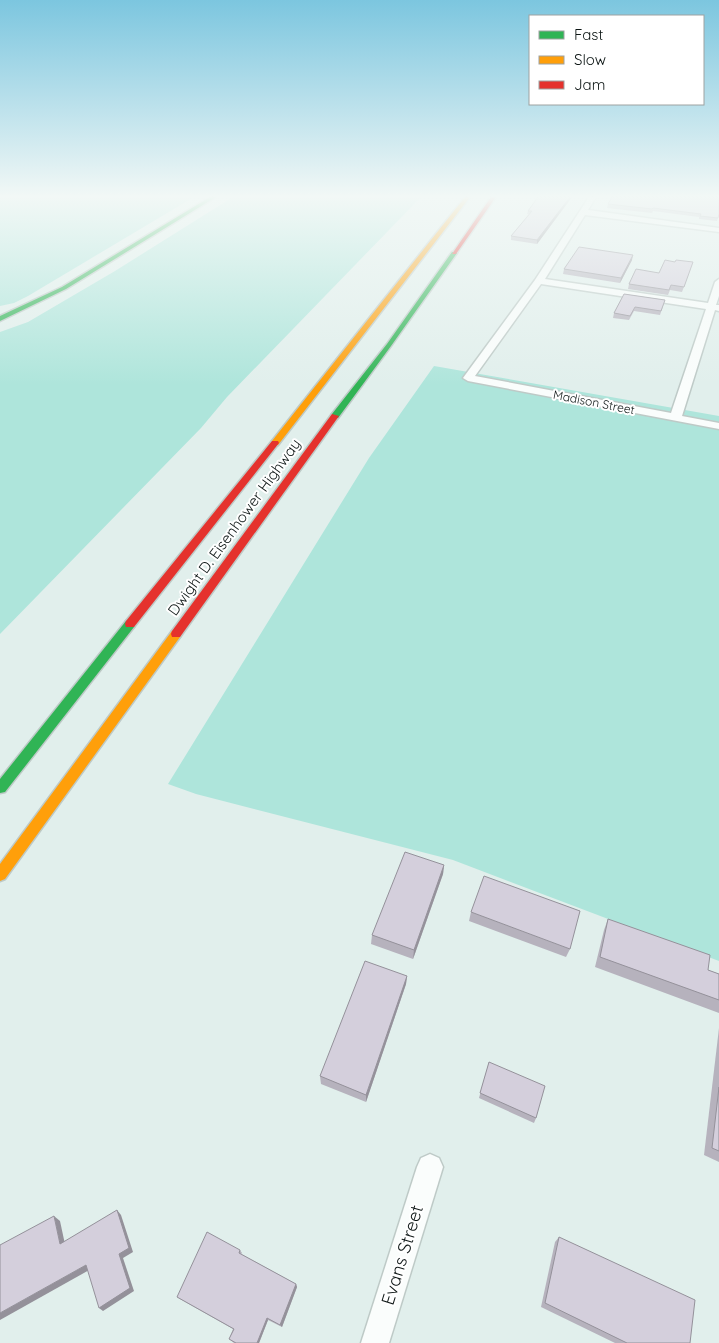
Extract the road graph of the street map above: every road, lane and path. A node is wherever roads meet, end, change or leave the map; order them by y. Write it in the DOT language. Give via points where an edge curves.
graph roads {
  1 [pos="110,260"];
  2 [pos="419,260"];
  3 [pos="450,260"];
  4 [pos="553,260"];
  5 [pos="539,281"];
  6 [pos="719,282"];
  7 [pos="715,308"];
  8 [pos="0,319"];
  9 [pos="468,378"];
  10 [pos="676,417"];
  11 [pos="719,426"];
  12 [pos="0,788"];
  13 [pos="0,875"];
  14 [pos="430,1167"];
  15 [pos="375,1343"];
  1 -- 8 [label="main road" via="49,296"];
  2 -- 12 [label="main road, Dwight D. Eisenhower Highway"];
  3 -- 13 [label="main road, Dwight D. Eisenhower Highway"];
  4 -- 5 [label="street"];
  5 -- 7 [label="street"];
  5 -- 9 [label="street"];
  6 -- 7 [label="street"];
  7 -- 10 [label="street"];
  9 -- 10 [label="street, Madison Street"];
  10 -- 11 [label="street, Madison Street"];
  14 -- 15 [label="street, Evans Street"];
}
